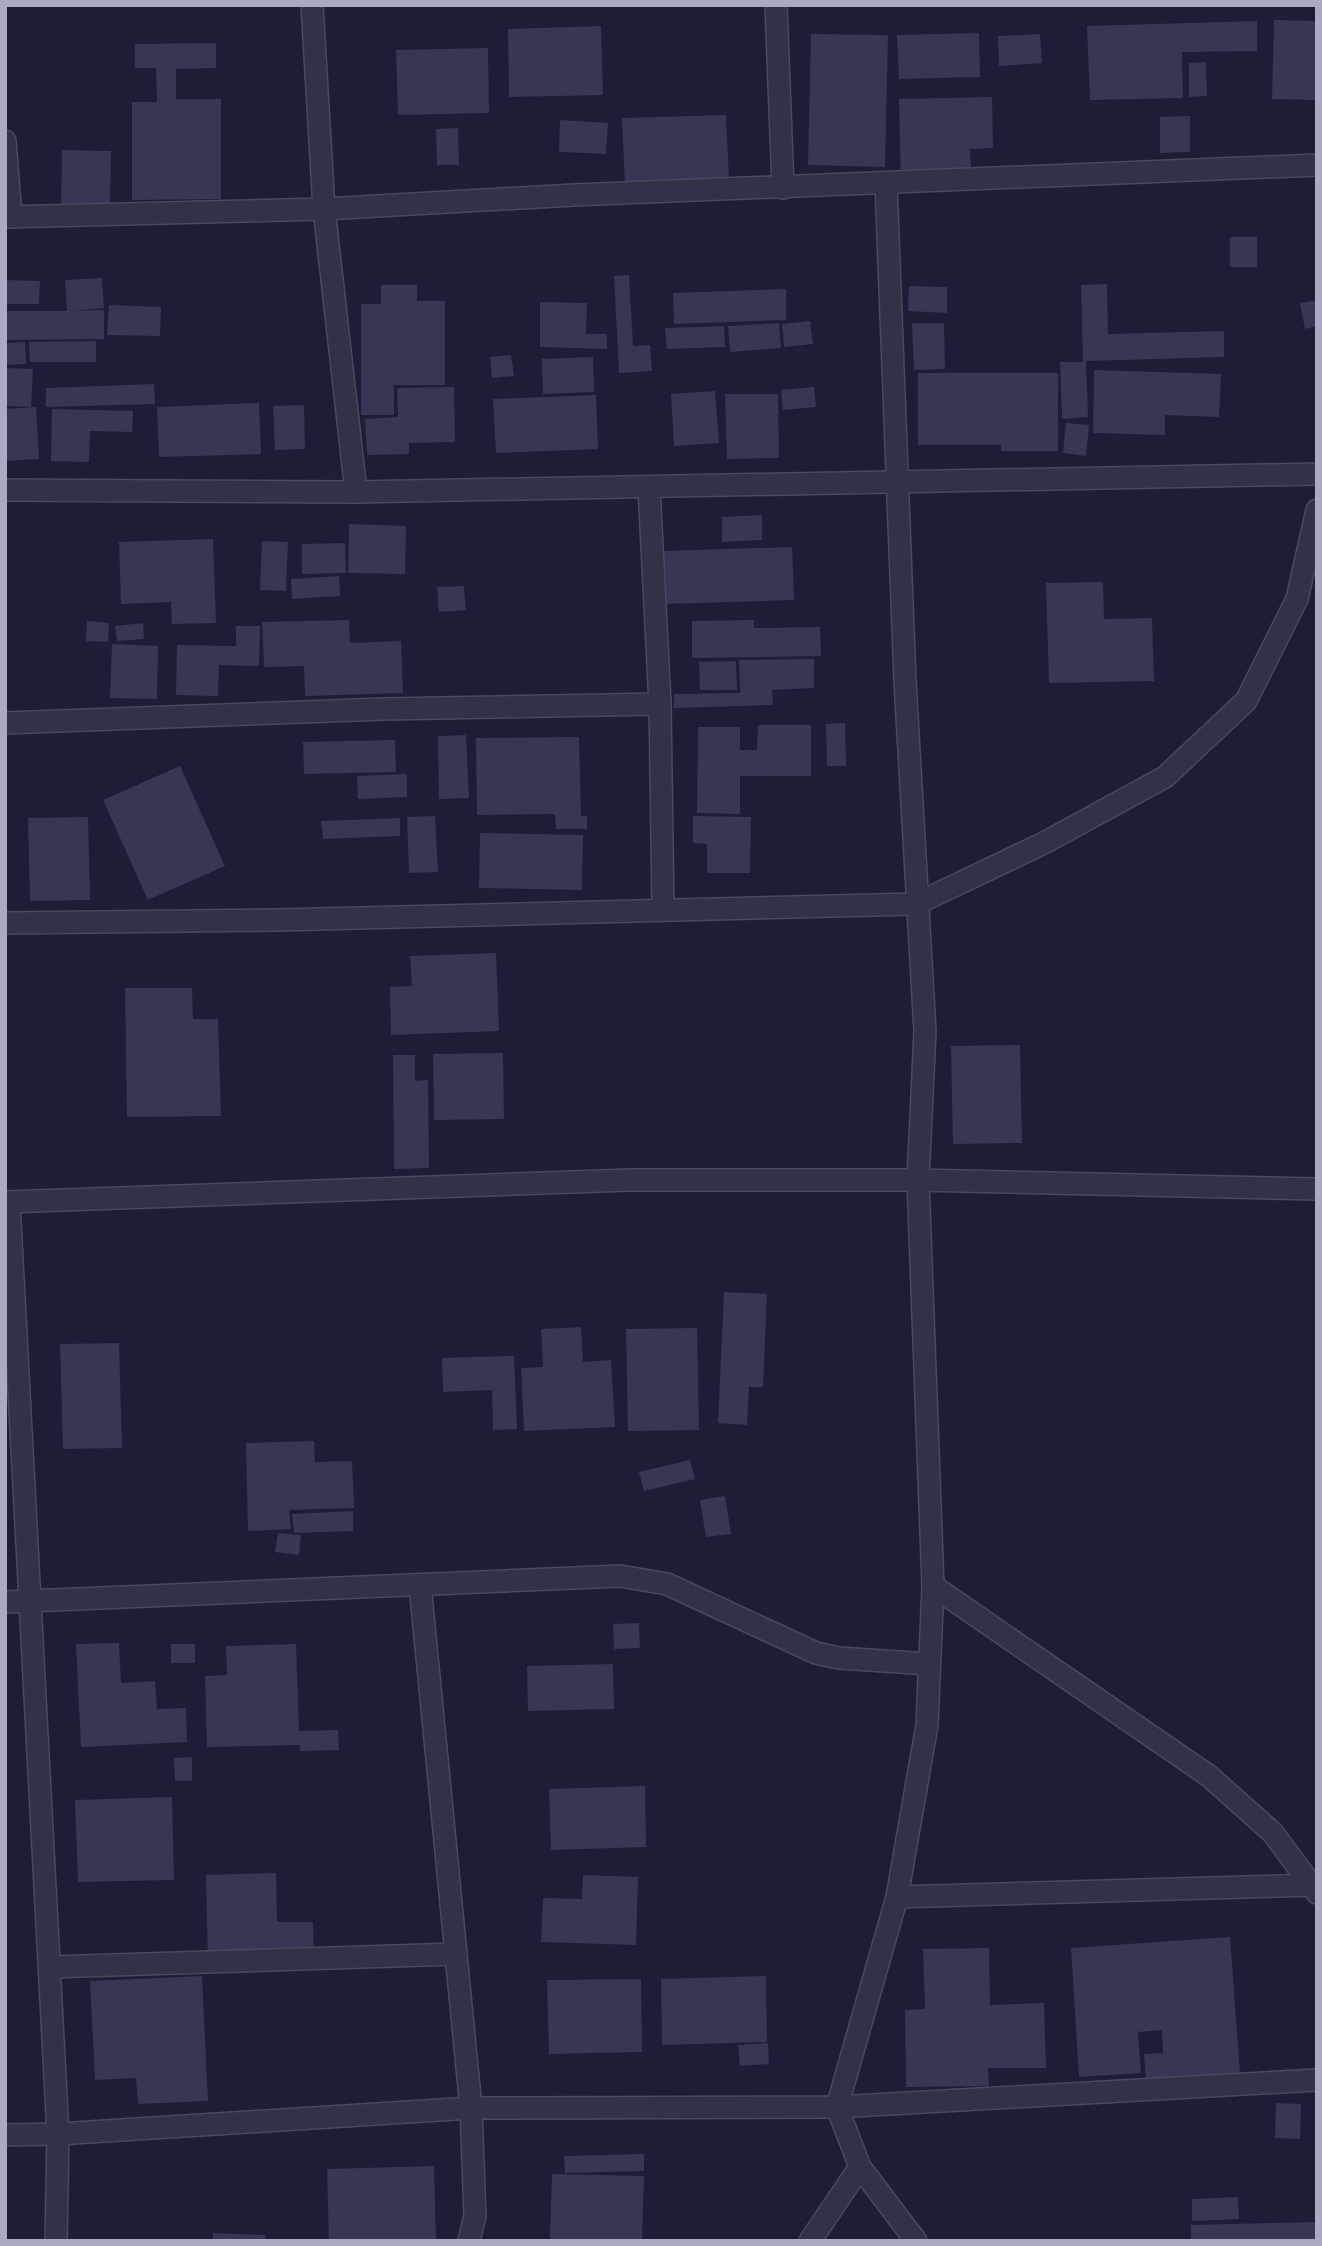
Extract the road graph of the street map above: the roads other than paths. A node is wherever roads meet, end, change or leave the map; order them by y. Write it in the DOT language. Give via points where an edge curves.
graph roads {
  1 [pos="312,5"];
  2 [pos="776,5"];
  3 [pos="5,141"];
  4 [pos="1317,165"];
  5 [pos="886,184"];
  6 [pos="783,188"];
  7 [pos="324,209"];
  8 [pos="8,217"];
  9 [pos="1317,474"];
  10 [pos="896,482"];
  11 [pos="649,487"];
  12 [pos="5,490"];
  13 [pos="356,492"];
  14 [pos="1317,510"];
  15 [pos="660,704"];
  16 [pos="5,723"];
  17 [pos="916,904"];
  18 [pos="663,910"];
  19 [pos="5,923"];
  20 [pos="918,1180"];
  21 [pos="1317,1189"];
  22 [pos="7,1202"];
  23 [pos="421,1585"];
  24 [pos="933,1586"];
  25 [pos="33,1600"];
  26 [pos="5,1601"];
  27 [pos="929,1664"];
  28 [pos="1315,1888"];
  29 [pos="897,1898"];
  30 [pos="456,1954"];
  31 [pos="50,1967"];
  32 [pos="1317,2080"];
  33 [pos="838,2107"];
  34 [pos="471,2108"];
  35 [pos="58,2134"];
  36 [pos="5,2135"];
  37 [pos="860,2167"];
  38 [pos="56,2241"];
  39 [pos="470,2241"];
  40 [pos="810,2241"];
  41 [pos="916,2241"];
  1 -- 7 [label="street"];
  2 -- 6 [label="street"];
  3 -- 8 [label="street"];
  4 -- 5 [label="street"];
  5 -- 6 [label="street"];
  5 -- 10 [label="street"];
  6 -- 7 [label="street"];
  7 -- 8 [label="street"];
  7 -- 13 [label="street"];
  9 -- 10 [label="street"];
  10 -- 11 [label="street"];
  10 -- 17 [label="street"];
  11 -- 13 [label="street"];
  11 -- 15 [label="street"];
  12 -- 13 [label="street"];
  14 -- 17 [label="street" via="1297,599 1245,701 1165,777 1044,843"];
  15 -- 16 [label="street"];
  15 -- 18 [label="street"];
  17 -- 18 [label="street"];
  17 -- 20 [label="street" via="925,1031"];
  18 -- 19 [label="street"];
  20 -- 21 [label="street"];
  20 -- 22 [label="street" via="629,1180"];
  20 -- 24 [label="street"];
  22 -- 25 [label="street"];
  23 -- 25 [label="street"];
  23 -- 27 [label="street" via="620,1576 644,1579 696,1595 816,1653"];
  23 -- 30 [label="street"];
  24 -- 27 [label="street"];
  24 -- 28 [label="street" via="1209,1776 1273,1833"];
  25 -- 26 [label="street"];
  25 -- 31 [label="street"];
  27 -- 29 [label="street" via="927,1726"];
  28 -- 29 [label="street"];
  29 -- 33 [label="street"];
  30 -- 31 [label="street"];
  30 -- 34 [label="street"];
  31 -- 35 [label="street"];
  32 -- 33 [label="street"];
  33 -- 34 [label="street"];
  33 -- 37 [label="street"];
  34 -- 35 [label="street"];
  34 -- 39 [label="street" via="475,2216"];
  35 -- 36 [label="street"];
  35 -- 38 [label="street"];
  37 -- 40 [label="street"];
  37 -- 41 [label="street"];
}
